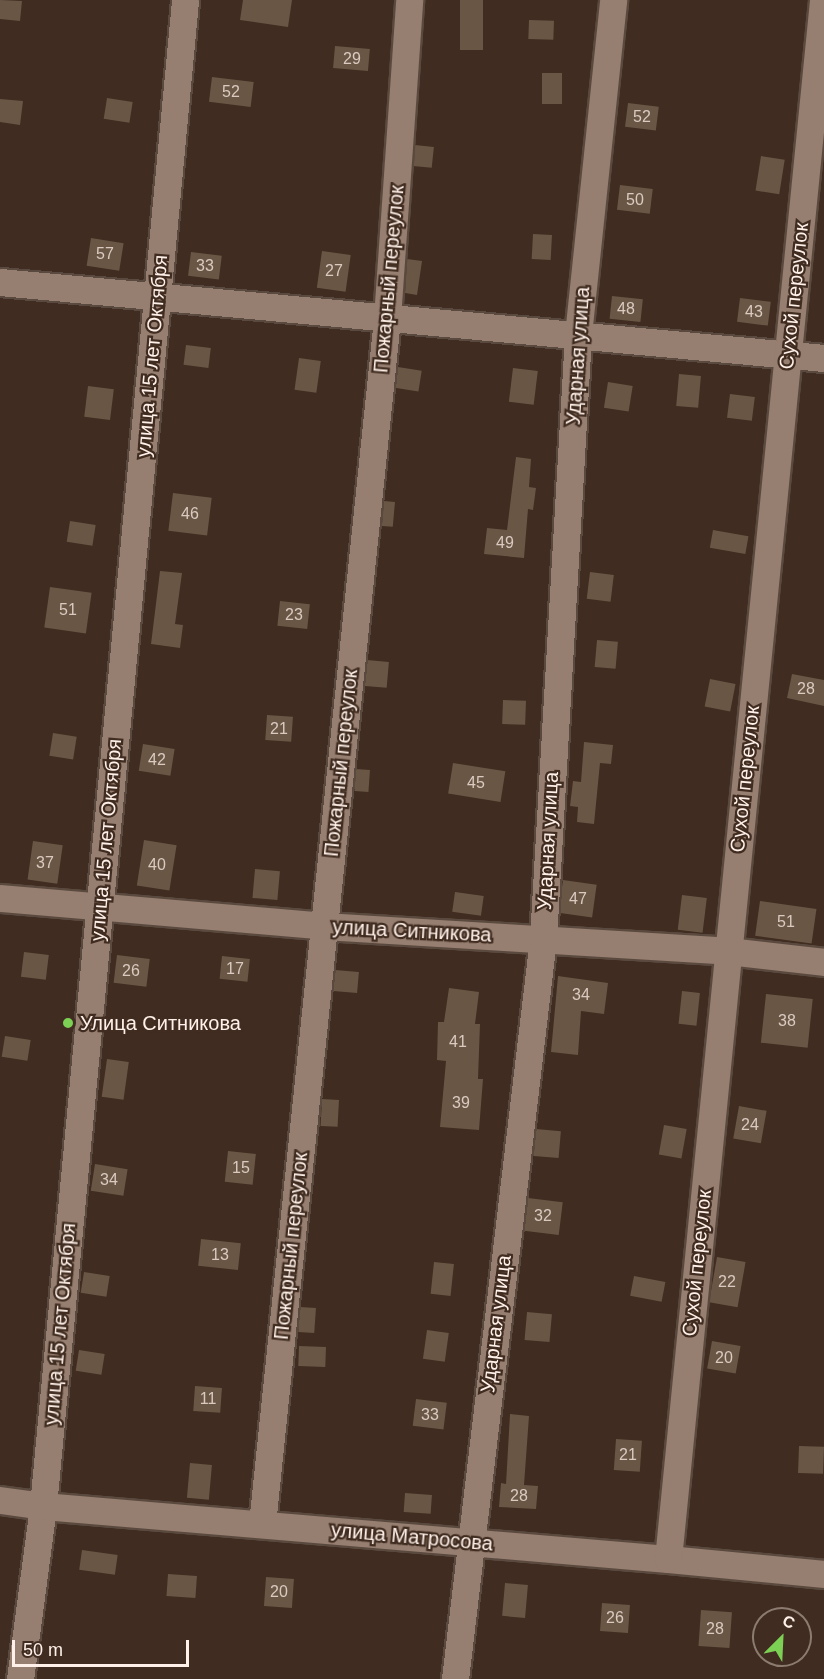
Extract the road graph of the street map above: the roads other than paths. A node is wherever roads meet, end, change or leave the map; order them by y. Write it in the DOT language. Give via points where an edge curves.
graph roads {
  1 [pos="185,0"];
  2 [pos="409,0"];
  3 [pos="613,0"];
  4 [pos="823,0"];
  5 [pos="0,282"];
  6 [pos="158,297"];
  7 [pos="387,318"];
  8 [pos="578,335"];
  9 [pos="788,355"];
  10 [pos="824,358"];
  11 [pos="0,898"];
  12 [pos="100,905"];
  13 [pos="324,926"];
  14 [pos="543,939"];
  15 [pos="728,951"];
  16 [pos="824,962"];
  17 [pos="0,1500"];
  18 [pos="43,1506"];
  19 [pos="262,1524"];
  20 [pos="470,1542"];
  21 [pos="668,1558"];
  22 [pos="824,1574"];
  23 [pos="20,1679"];
  24 [pos="455,1679"];
  1 -- 6 [label="street, улица 15 лет Октября"];
  2 -- 7 [label="street, Пожарный переулок"];
  3 -- 8 [label="street, Ударная улица"];
  4 -- 9 [label="street, Сухой переулок"];
  5 -- 6 [label="street"];
  6 -- 7 [label="street"];
  6 -- 12 [label="street, улица 15 лет Октября"];
  7 -- 8 [label="street"];
  7 -- 13 [label="street, Пожарный переулок"];
  8 -- 9 [label="street"];
  8 -- 14 [label="street, Ударная улица"];
  9 -- 10 [label="street"];
  9 -- 15 [label="street, Сухой переулок"];
  11 -- 12 [label="street, улица Ситникова"];
  12 -- 13 [label="street, улица Ситникова"];
  12 -- 18 [label="street, улица 15 лет Октября"];
  13 -- 14 [label="street, улица Ситникова"];
  13 -- 19 [label="street, Пожарный переулок"];
  14 -- 15 [label="street, улица Ситникова"];
  14 -- 20 [label="street, Ударная улица"];
  15 -- 16 [label="street, улица Ситникова"];
  15 -- 21 [label="street, Сухой переулок"];
  17 -- 18 [label="street, улица Матросова"];
  18 -- 19 [label="street, улица Матросова"];
  18 -- 23 [label="street, улица 15 лет Октября"];
  19 -- 20 [label="street, улица Матросова"];
  20 -- 21 [label="street, улица Матросова"];
  20 -- 24 [label="street, Ударная улица"];
  21 -- 22 [label="street, улица Матросова"];
}
